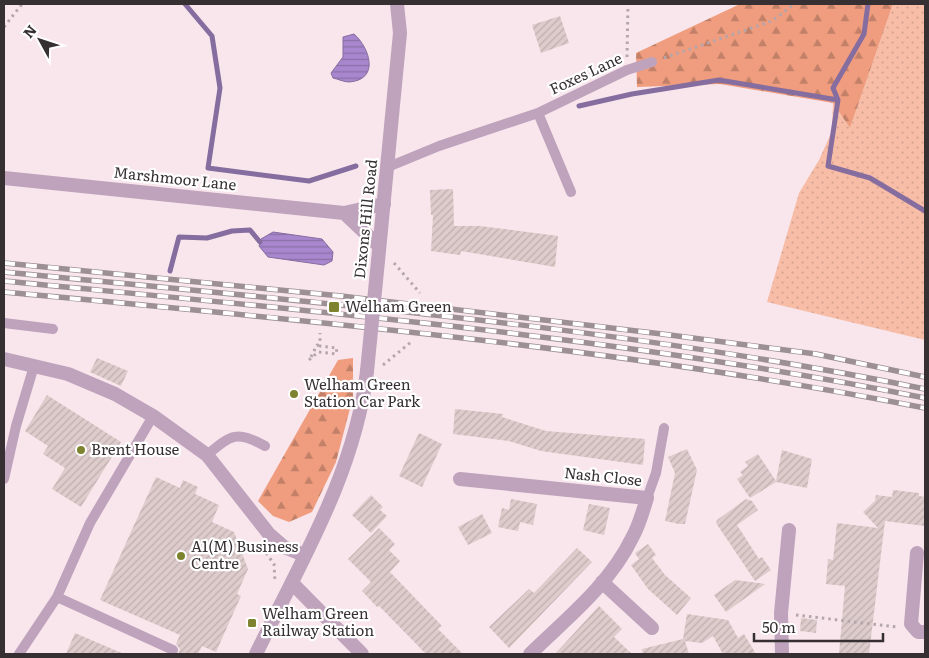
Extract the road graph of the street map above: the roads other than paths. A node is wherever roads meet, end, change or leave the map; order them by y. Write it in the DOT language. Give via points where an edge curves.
graph roads {
  1 [pos="397,4"];
  2 [pos="652,62"];
  3 [pos="538,113"];
  4 [pos="388,167"];
  5 [pos="4,178"];
  6 [pos="571,192"];
  7 [pos="384,204"];
  8 [pos="344,213"];
  9 [pos="379,246"];
  10 [pos="4,323"];
  11 [pos="53,329"];
  12 [pos="4,359"];
  13 [pos="34,366"];
  14 [pos="153,416"];
  15 [pos="664,428"];
  16 [pos="264,446"];
  17 [pos="206,455"];
  18 [pos="4,479"];
  19 [pos="460,479"];
  20 [pos="647,498"];
  21 [pos="789,530"];
  22 [pos="917,553"];
  23 [pos="304,555"];
  24 [pos="602,582"];
  25 [pos="292,583"];
  26 [pos="57,597"];
  27 [pos="652,628"];
  28 [pos="922,632"];
  29 [pos="173,650"];
  30 [pos="19,654"];
  31 [pos="256,654"];
  32 [pos="362,654"];
  33 [pos="530,654"];
  34 [pos="782,654"];
  1 -- 4 [label="street, Dixons Hill Road" via="400,33"];
  2 -- 3 [label="lane, Foxes Lane" via="627,70"];
  3 -- 4 [label="lane, Foxes Lane"];
  3 -- 6 [label="lane"];
  4 -- 7 [label="street, Dixons Hill Road"];
  5 -- 8 [label="street, Marshmoor Lane"];
  7 -- 8 [label="street, Marshmoor Lane"];
  7 -- 9 [label="street, Dixons Hill Road"];
  8 -- 9 [label="street"];
  9 -- 23 [label="street, Dixons Hill Road, bridge" via="367,371 358,425 333,495"];
  10 -- 11 [label="lane"];
  12 -- 13 [label="street"];
  13 -- 14 [label="street" via="68,374 115,394"];
  13 -- 18 [label="lane"];
  14 -- 17 [label="street"];
  14 -- 26 [label="lane" via="90,523"];
  15 -- 20 [label="lane" via="656,473"];
  16 -- 17 [label="lane" via="246,436 224,436"];
  17 -- 23 [label="street" via="269,534 284,548"];
  19 -- 20 [label="street, Nash Close"];
  20 -- 24 [label="street, Nash Close" via="633,538"];
  21 -- 34 [label="street" via="781,613"];
  22 -- 28 [label="street" via="911,624"];
  23 -- 25 [label="street, Dixons Hill Road"];
  24 -- 27 [label="street"];
  24 -- 33 [label="street, Nash Close"];
  25 -- 31 [label="street, Dixons Hill Road"];
  25 -- 32 [label="street"];
  26 -- 29 [label="lane"];
  26 -- 30 [label="lane"];
}
